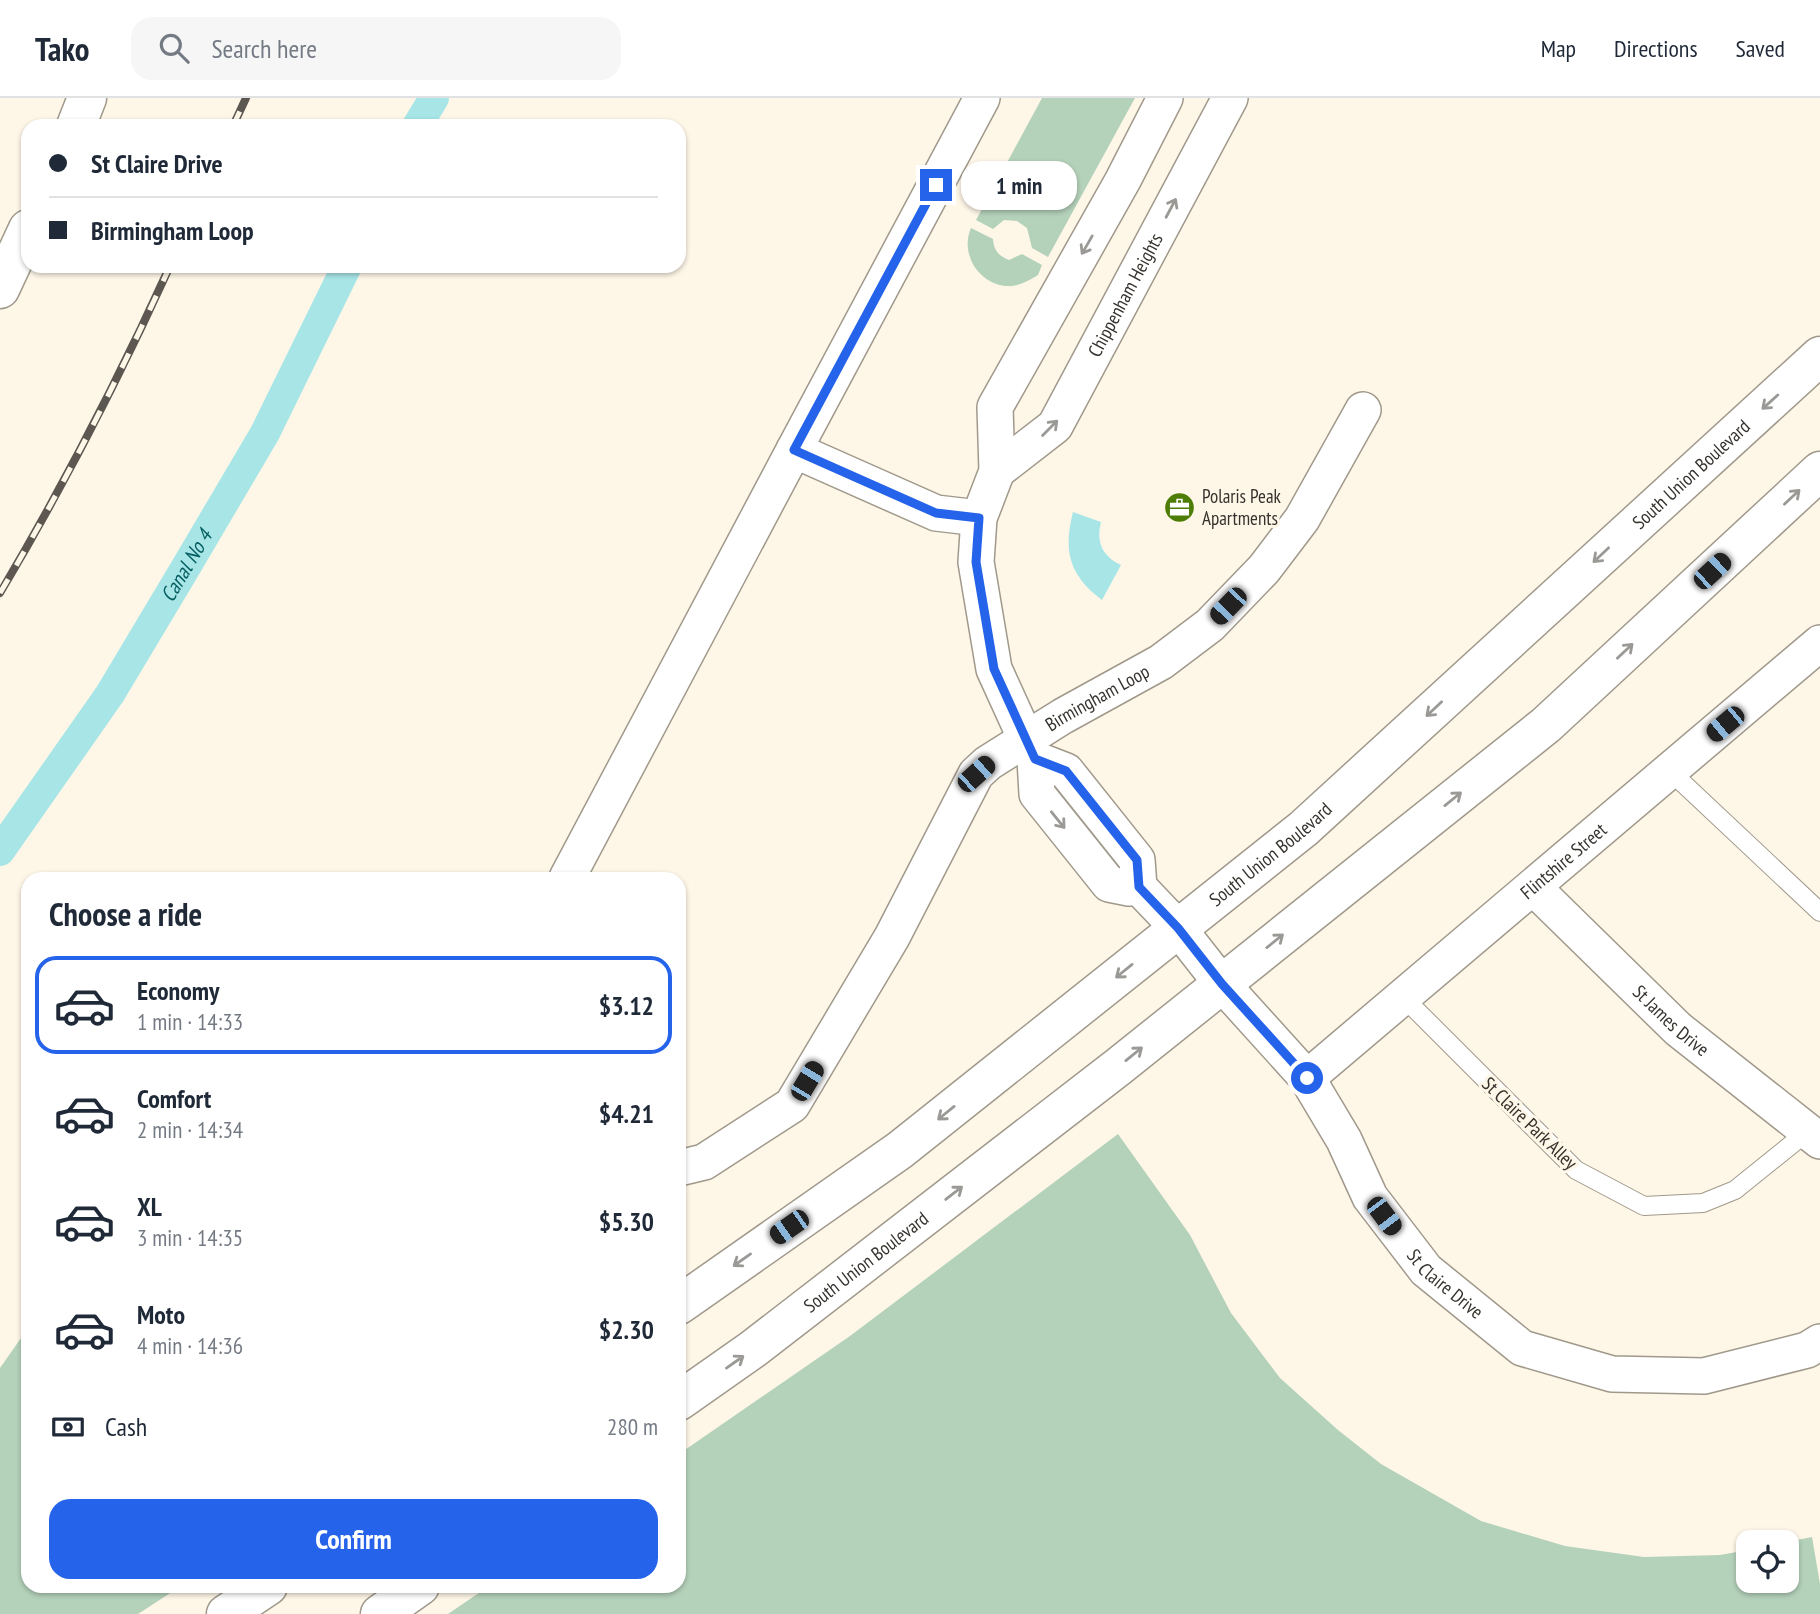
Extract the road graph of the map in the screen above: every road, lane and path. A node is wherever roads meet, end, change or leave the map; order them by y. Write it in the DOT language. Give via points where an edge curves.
graph roads {
  1 [pos="87,98"];
  2 [pos="982,98"];
  3 [pos="1165,98"];
  4 [pos="1230,98"];
  5 [pos="79,119"];
  6 [pos="21,244"];
  7 [pos="0,289"];
  8 [pos="1820,356"];
  9 [pos="1363,411"];
  10 [pos="794,450"];
  11 [pos="997,471"];
  12 [pos="1820,471"];
  13 [pos="979,518"];
  14 [pos="1813,661"];
  15 [pos="1030,749"];
  16 [pos="1670,771"];
  17 [pos="570,872"];
  18 [pos="1533,887"];
  19 [pos="1820,912"];
  20 [pos="1178,928"];
  21 [pos="1222,984"];
  22 [pos="1404,997"];
  23 [pos="1307,1078"];
  24 [pos="1815,1131"];
  25 [pos="686,1166"];
  26 [pos="686,1300"];
  27 [pos="1820,1342"];
  28 [pos="686,1396"];
  29 [pos="258,1593"];
  30 [pos="410,1593"];
  31 [pos="226,1614"];
  32 [pos="380,1614"];
  1 -- 5 [label="main road"];
  2 -- 10 [label="street"];
  3 -- 11 [label="street, one-way" via="995,407"];
  11 -- 4 [label="street, Chippenham Heights, one-way" via="1055,426"];
  6 -- 7 [label="main road"];
  8 -- 20 [label="main road, South Union Boulevard, one-way" via="1303,829"];
  9 -- 15 [label="street, Birmingham Loop" via="1302,519 1264,569 1210,625 1161,662 1062,716"];
  10 -- 13 [label="street" via="936,513"];
  10 -- 17 [label="street"];
  11 -- 13 [label="street"];
  21 -- 12 [label="main road, South Union Boulevard, one-way" via="1546,725"];
  13 -- 15 [label="street" via="976,562 994,669"];
  14 -- 16 [label="street, Flintshire Street"];
  15 -- 20 [label="street" via="1037,794 1109,884 1139,887"];
  15 -- 25 [label="street, Birmingham Loop" via="988,763 976,774 892,937 792,1105 704,1162"];
  16 -- 18 [label="street, Flintshire Street"];
  16 -- 19 [label="lane"];
  18 -- 22 [label="street, Flintshire Street"];
  18 -- 24 [label="street, St James Drive" via="1678,1029"];
  20 -- 21 [label="street, St Claire Drive"];
  20 -- 26 [label="main road, South Union Boulevard, one-way" via="900,1150"];
  21 -- 23 [label="street, St Claire Drive"];
  28 -- 21 [label="main road, South Union Boulevard, one-way" via="753,1349"];
  22 -- 23 [label="street, Flintshire Street"];
  22 -- 24 [label="lane, St Claire Park Alley" via="1576,1170 1644,1206 1703,1203 1735,1190"];
  23 -- 27 [label="street, St Claire Drive" via="1345,1140 1370,1197 1426,1270 1522,1348 1612,1374 1704,1377 1807,1350"];
  29 -- 31 [label="main road"];
  30 -- 32 [label="main road"];
}
